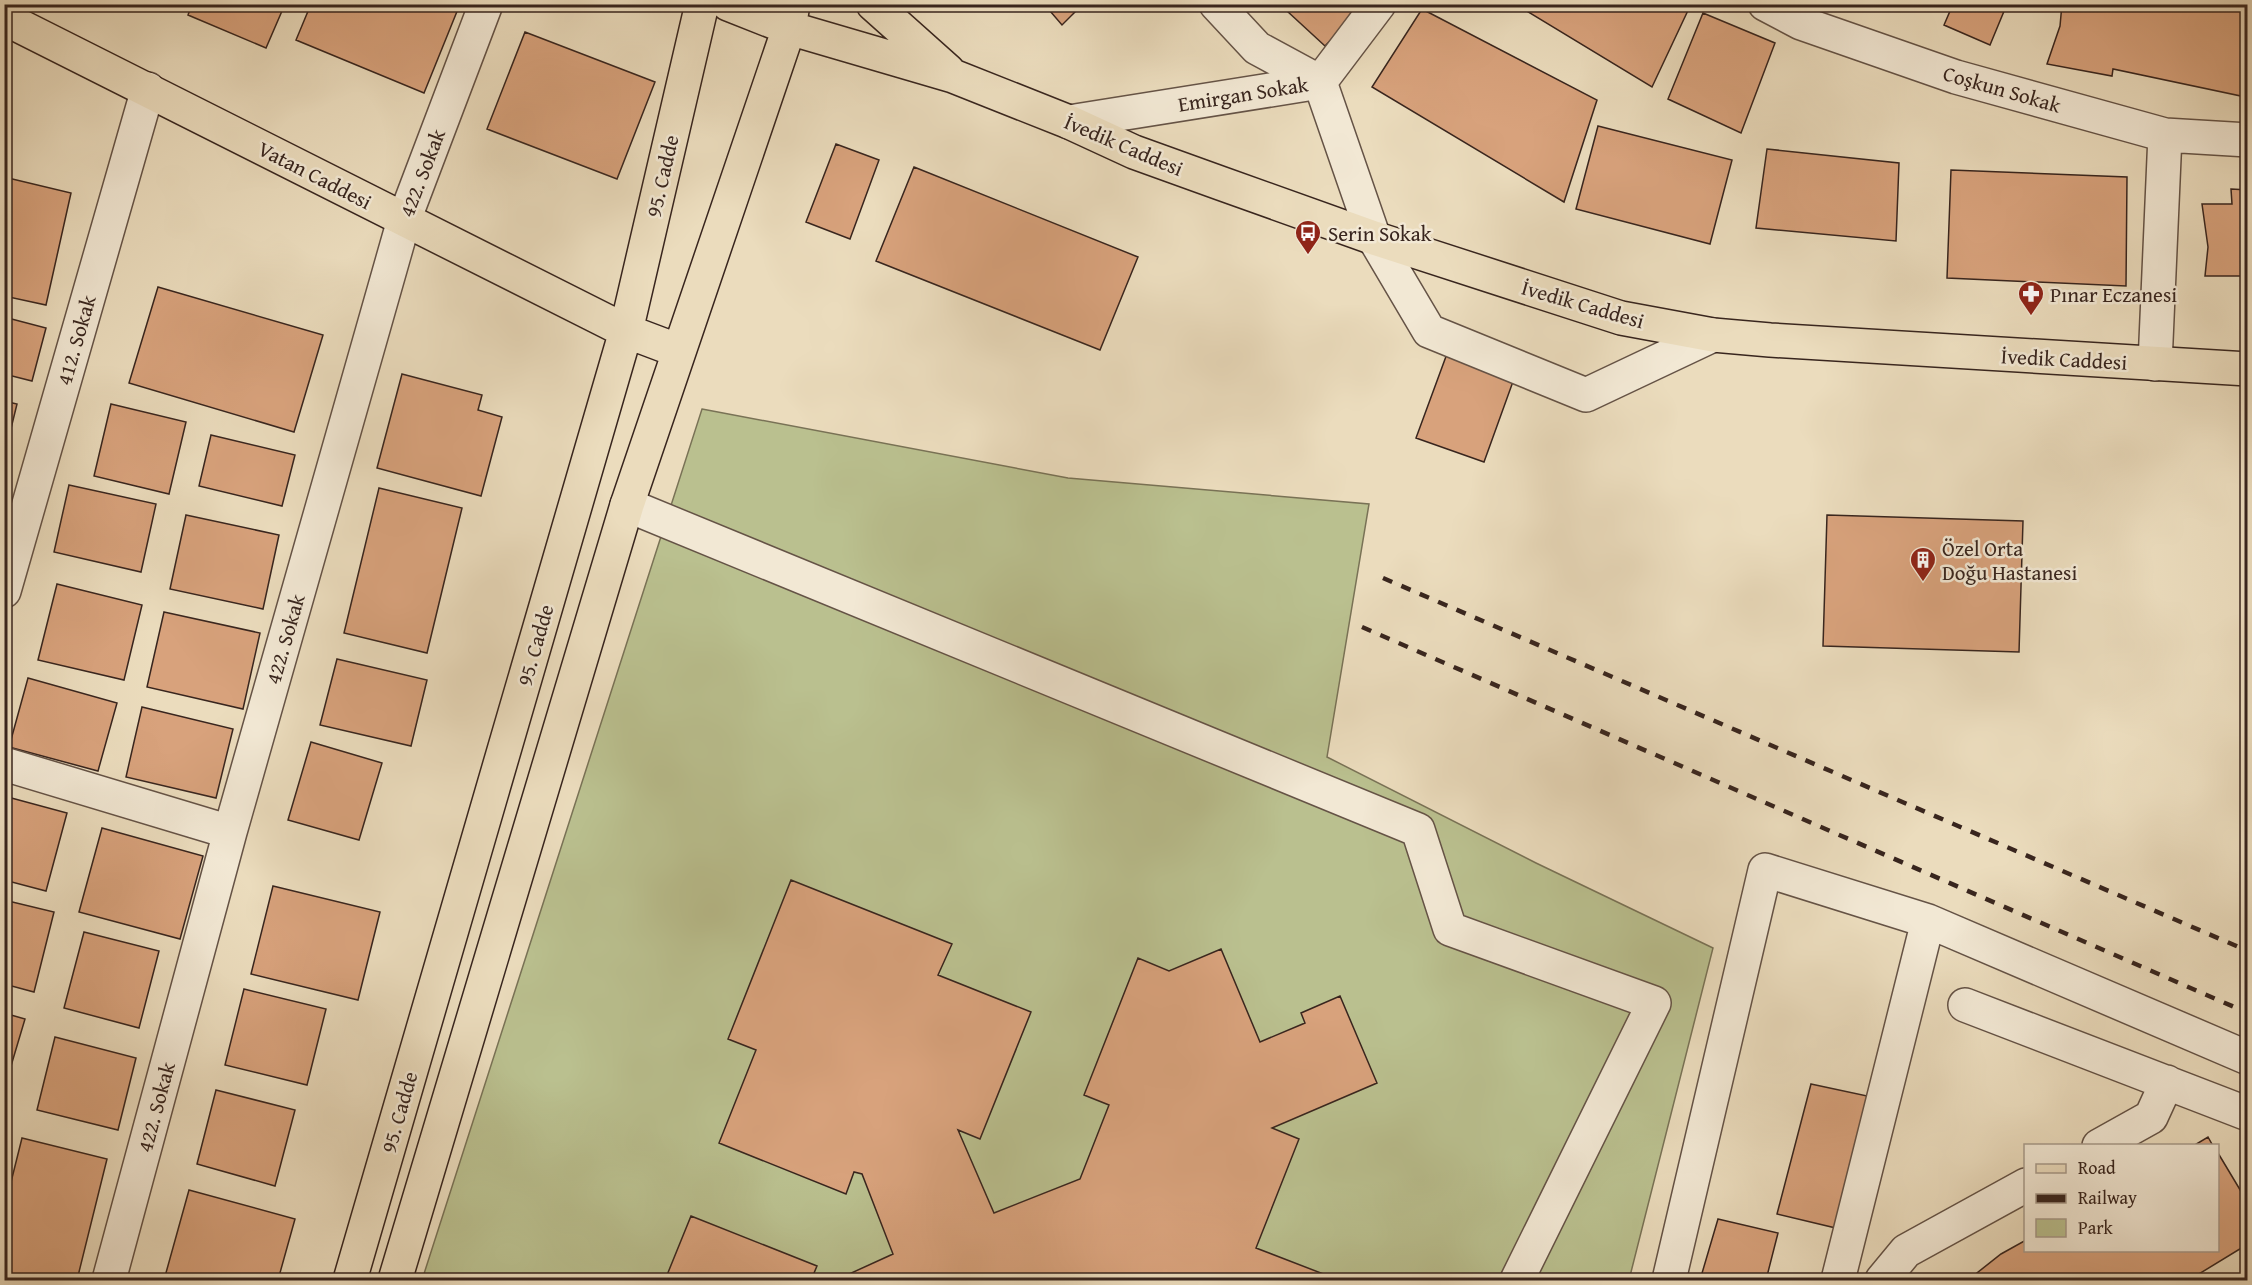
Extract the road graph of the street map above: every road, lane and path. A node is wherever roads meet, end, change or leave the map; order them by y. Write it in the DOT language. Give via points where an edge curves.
graph roads {
  1 [pos="486,4"];
  2 [pos="702,4"];
  3 [pos="728,4"];
  4 [pos="873,4"];
  5 [pos="1216,4"];
  6 [pos="1379,4"];
  7 [pos="1766,4"];
  8 [pos="791,16"];
  9 [pos="4,18"];
  10 [pos="953,76"];
  11 [pos="1320,82"];
  12 [pos="148,89"];
  13 [pos="1069,122"];
  14 [pos="2164,135"];
  15 [pos="2247,140"];
  16 [pos="404,220"];
  17 [pos="1374,238"];
  18 [pos="627,331"];
  19 [pos="1713,335"];
  20 [pos="679,351"];
  21 [pos="2155,364"];
  22 [pos="2247,369"];
  23 [pos="627,505"];
  24 [pos="4,591"];
  25 [pos="4,765"];
  26 [pos="230,832"];
  27 [pos="1928,921"];
  28 [pos="1965,1005"];
  29 [pos="2247,1058"];
  30 [pos="2167,1082"];
  31 [pos="2247,1114"];
  32 [pos="2103,1144"];
  33 [pos="2024,1186"];
  34 [pos="109,1281"];
  35 [pos="350,1281"];
  36 [pos="395,1281"];
  37 [pos="1517,1281"];
  38 [pos="1669,1281"];
  39 [pos="1838,1281"];
  40 [pos="1882,1281"];
  1 -- 16 [label="street, 422. Sokak"];
  2 -- 18 [label="main road, 95. Cadde"];
  3 -- 8 [label="main road, İvedik Caddesi"];
  4 -- 10 [label="main road, İvedik Caddesi"];
  5 -- 11 [label="street" via="1257,48"];
  6 -- 11 [label="street, Emirgan Sokak"];
  7 -- 14 [label="street, Coşkun Sokak" via="1801,23 1956,77"];
  8 -- 10 [label="main road, İvedik Caddesi"];
  8 -- 20 [label="main road, 95. Cadde"];
  9 -- 12 [label="main road, Vatan Caddesi"];
  10 -- 13 [label="main road, İvedik Caddesi"];
  11 -- 13 [label="street, Emirgan Sokak"];
  11 -- 17 [label="street"];
  12 -- 16 [label="main road, Vatan Caddesi"];
  12 -- 24 [label="street, 412. Sokak"];
  13 -- 17 [label="main road, İvedik Caddesi" via="1134,152"];
  14 -- 15 [label="street, Coşkun Sokak"];
  14 -- 21 [label="street"];
  16 -- 18 [label="main road, Vatan Caddesi"];
  16 -- 26 [label="street, 422. Sokak"];
  17 -- 19 [label="main road, İvedik Caddesi" via="1621,318"];
  17 -- 19 [label="street" via="1428,331 1586,395"];
  18 -- 20 [label="main road, Vatan Caddesi"];
  18 -- 35 [label="main road, 95. Cadde"];
  19 -- 21 [label="main road, İvedik Caddesi"];
  20 -- 23 [label="main road, 95. Cadde"];
  21 -- 22 [label="main road, İvedik Caddesi"];
  23 -- 36 [label="main road, 95. Cadde"];
  23 -- 37 [label="street" via="1418,830 1450,929 1654,1003"];
  25 -- 26 [label="street"];
  26 -- 34 [label="street, 422. Sokak"];
  27 -- 29 [label="street"];
  27 -- 38 [label="street" via="1765,870"];
  27 -- 39 [label="street"];
  28 -- 30 [label="street"];
  30 -- 31 [label="street"];
  30 -- 32 [label="street" via="2151,1118"];
  33 -- 40 [label="street" via="1906,1251"];
}
